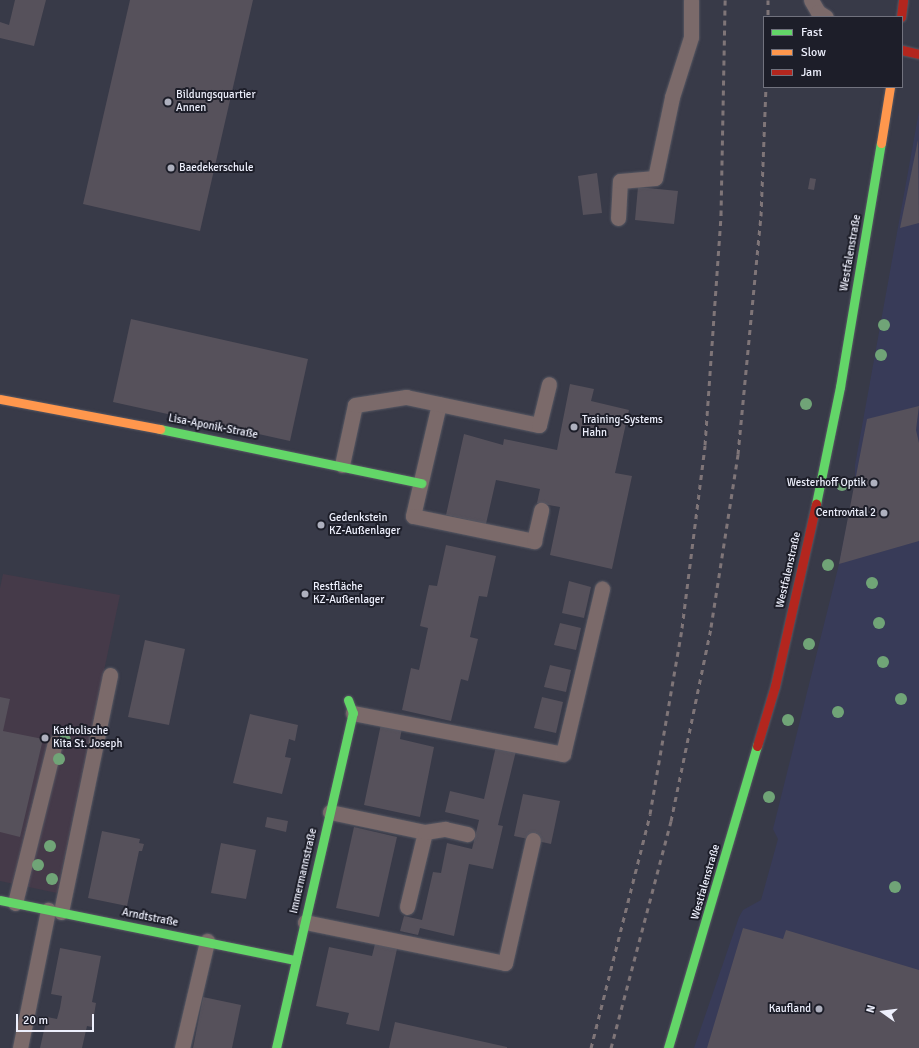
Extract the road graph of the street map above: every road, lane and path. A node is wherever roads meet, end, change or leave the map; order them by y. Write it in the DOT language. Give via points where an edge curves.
graph roads {
  1 [pos="691,0"];
  2 [pos="811,0"];
  3 [pos="903,3"];
  4 [pos="914,10"];
  5 [pos="824,16"];
  6 [pos="901,16"];
  7 [pos="903,50"];
  8 [pos="919,54"];
  9 [pos="890,88"];
  10 [pos="618,218"];
  11 [pos="549,384"];
  12 [pos="0,399"];
  13 [pos="439,404"];
  14 [pos="342,465"];
  15 [pos="421,483"];
  16 [pos="541,510"];
  17 [pos="602,588"];
  18 [pos="110,675"];
  19 [pos="351,706"];
  20 [pos="55,743"];
  21 [pos="330,812"];
  22 [pos="425,832"];
  23 [pos="467,834"];
  24 [pos="533,840"];
  25 [pos="7,901"];
  26 [pos="407,907"];
  27 [pos="54,911"];
  28 [pos="305,922"];
  29 [pos="206,941"];
  30 [pos="296,960"];
  31 [pos="20,1048"];
  32 [pos="182,1048"];
  33 [pos="276,1048"];
  34 [pos="668,1048"];
  1 -- 10 [label="lane" via="691,37 672,97 655,178 620,181"];
  2 -- 5 [label="lane" via="818,12"];
  3 -- 4 [label="street"];
  3 -- 6 [label="street"];
  7 -- 8 [label="street"];
  9 -- 34 [label="street, Westfalenstraße" via="838,395 805,558 775,686"];
  11 -- 13 [label="lane" via="539,425"];
  12 -- 14 [label="street, Lisa-Aponik-Straße"];
  13 -- 14 [label="lane" via="406,396 355,406"];
  13 -- 15 [label="lane"];
  14 -- 15 [label="street, Lisa-Aponik-Straße"];
  15 -- 16 [label="lane" via="413,516 534,541"];
  17 -- 19 [label="lane" via="563,754"];
  18 -- 27 [label="lane"];
  19 -- 21 [label="street, Immermannstraße"];
  20 -- 25 [label="lane"];
  21 -- 22 [label="lane"];
  21 -- 28 [label="street, Immermannstraße"];
  22 -- 23 [label="lane" via="445,829"];
  22 -- 26 [label="lane"];
  24 -- 28 [label="lane" via="506,964"];
  25 -- 27 [label="street, Arndtstraße"];
  27 -- 29 [label="street, Arndtstraße"];
  27 -- 31 [label="lane"];
  28 -- 30 [label="street, Immermannstraße"];
  29 -- 30 [label="street, Arndtstraße"];
  29 -- 32 [label="lane"];
  30 -- 33 [label="street, Immermannstraße"];
}
